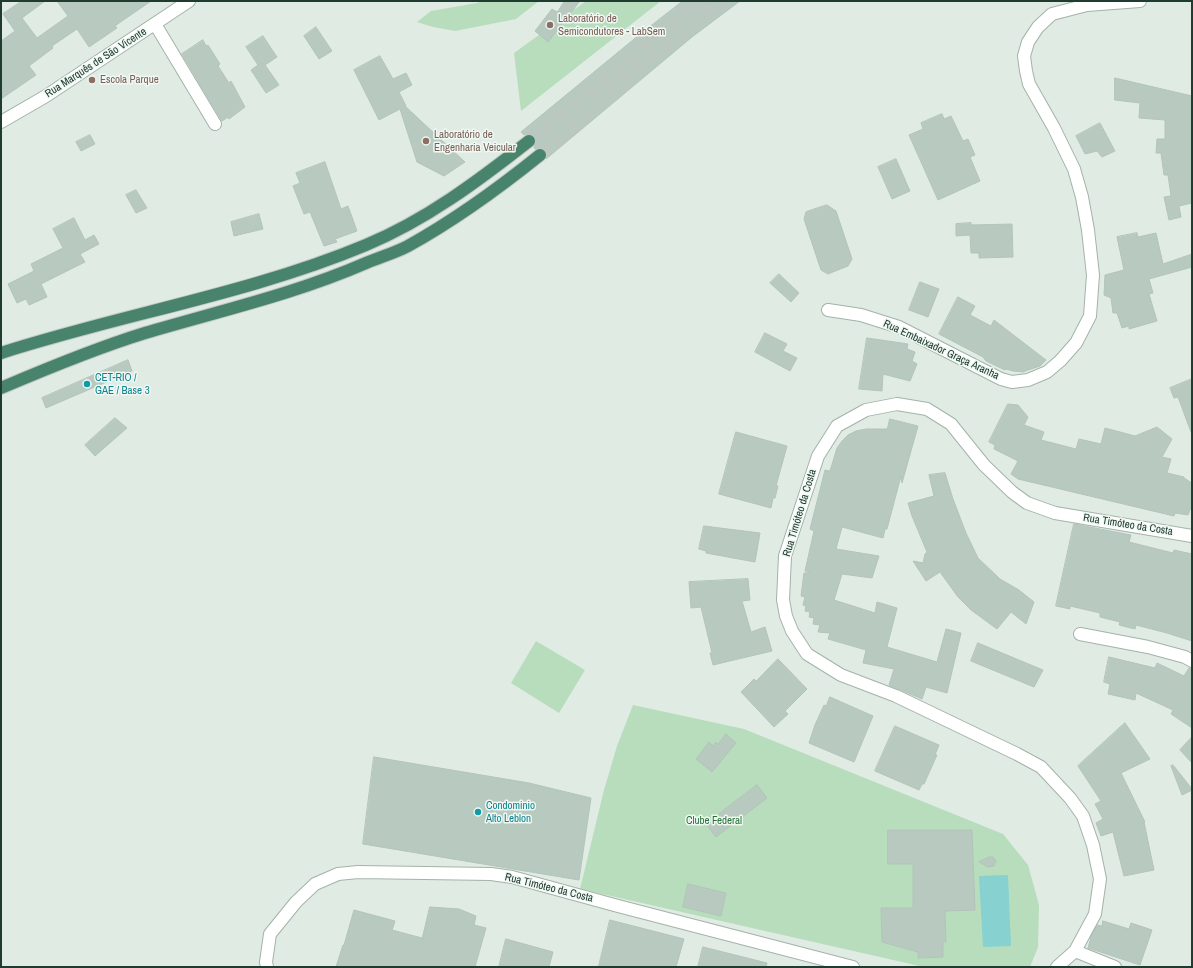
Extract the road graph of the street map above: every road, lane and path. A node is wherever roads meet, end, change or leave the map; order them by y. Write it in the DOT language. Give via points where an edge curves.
graph roads {
  1 [pos="189,1"];
  2 [pos="1140,1"];
  3 [pos="155,24"];
  4 [pos="1,122"];
  5 [pos="215,124"];
  6 [pos="529,141"];
  7 [pos="540,154"];
  8 [pos="828,310"];
  9 [pos="1,353"];
  10 [pos="1,388"];
  11 [pos="1192,536"];
  12 [pos="1080,634"];
  13 [pos="1192,661"];
  14 [pos="1075,950"];
  15 [pos="267,967"];
  16 [pos="853,967"];
  17 [pos="1057,967"];
  18 [pos="1115,967"];
  1 -- 3 [label="street, Rua Marquês de São Vicente"];
  2 -- 8 [label="street, Rua Embaixador Graça Aranha" via="1087,5 1052,14 1038,27 1028,42 1024,56 1029,84 1074,169 1088,230 1093,275 1090,316 1076,343 1060,361 1047,372 1028,380 1012,382 1001,379 899,328 861,315"];
  3 -- 4 [label="street, Rua Marquês de São Vicente" via="46,96"];
  3 -- 5 [label="street"];
  6 -- 9 [label="highway" via="481,179 435,209 368,245 307,268 236,289"];
  7 -- 10 [label="highway" via="453,219 407,246 302,287 144,334 61,362"];
  11 -- 14 [label="street, Rua Timóteo da Costa" via="1055,513 1027,503 984,465 950,424 927,409 897,404 866,410 837,426 818,456 785,556 783,600 786,616 806,654 841,675 896,696 1017,754 1041,768 1070,798 1083,816 1093,845 1100,879 1095,914"];
  12 -- 13 [label="street" via="1148,647"];
  14 -- 17 [label="street, Rua Timóteo da Costa"];
  14 -- 18 [label="street"];
  15 -- 16 [label="street, Rua Timóteo da Costa" via="270,934 296,902 315,884 338,874 358,872 491,874 512,877"];
}
